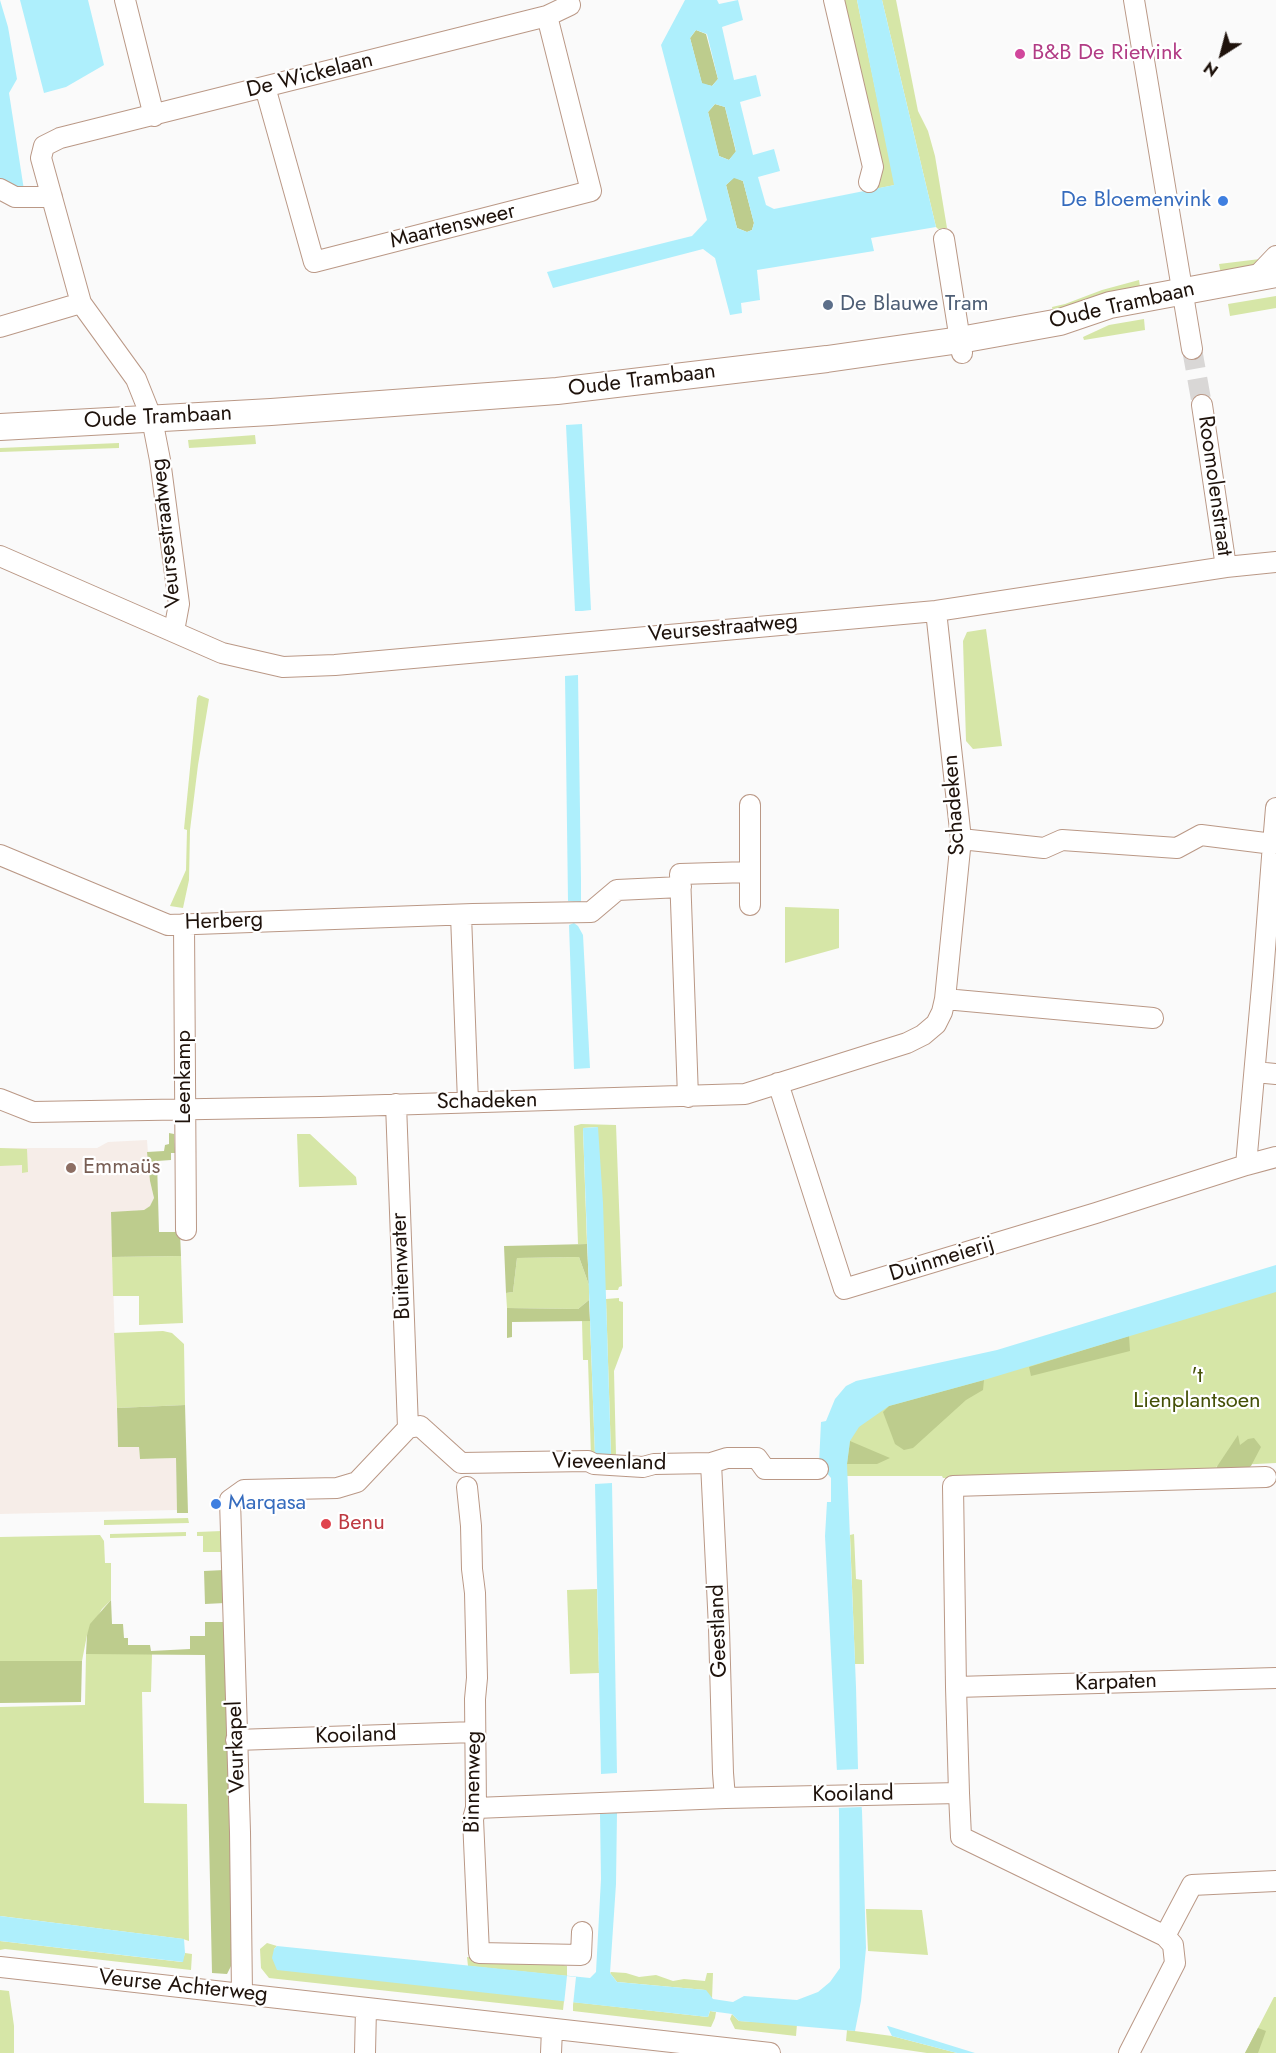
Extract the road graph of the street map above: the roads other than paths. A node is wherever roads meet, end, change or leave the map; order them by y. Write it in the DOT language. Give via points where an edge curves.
graph roads {
  1 [pos="124,0"];
  2 [pos="568,0"];
  3 [pos="834,0"];
  4 [pos="1134,0"];
  5 [pos="547,16"];
  6 [pos="265,87"];
  7 [pos="154,116"];
  8 [pos="869,182"];
  9 [pos="7,193"];
  10 [pos="52,197"];
  11 [pos="944,239"];
  12 [pos="1276,256"];
  13 [pos="1269,281"];
  14 [pos="1184,298"];
  15 [pos="81,303"];
  16 [pos="0,327"];
  17 [pos="961,346"];
  18 [pos="1192,349"];
  19 [pos="1202,405"];
  20 [pos="0,427"];
  21 [pos="154,427"];
  22 [pos="0,442"];
  23 [pos="0,556"];
  24 [pos="1276,562"];
  25 [pos="1226,567"];
  26 [pos="936,610"];
  27 [pos="174,631"];
  28 [pos="750,805"];
  29 [pos="1276,808"];
  30 [pos="961,839"];
  31 [pos="1273,844"];
  32 [pos="0,855"];
  33 [pos="750,872"];
  34 [pos="681,887"];
  35 [pos="750,905"];
  36 [pos="461,915"];
  37 [pos="184,924"];
  38 [pos="1270,975"];
  39 [pos="945,999"];
  40 [pos="1153,1018"];
  41 [pos="1255,1072"];
  42 [pos="1276,1074"];
  43 [pos="778,1083"];
  44 [pos="688,1097"];
  45 [pos="0,1099"];
  46 [pos="468,1102"];
  47 [pos="396,1104"];
  48 [pos="186,1110"];
  49 [pos="1276,1157"];
  50 [pos="1246,1165"];
  51 [pos="186,1230"];
  52 [pos="408,1428"];
  53 [pos="711,1463"];
  54 [pos="818,1469"];
  55 [pos="1266,1477"];
  56 [pos="467,1486"];
  57 [pos="1276,1678"];
  58 [pos="956,1687"];
  59 [pos="475,1732"];
  60 [pos="236,1740"];
  61 [pos="959,1793"];
  62 [pos="725,1798"];
  63 [pos="476,1808"];
  64 [pos="1276,1881"];
  65 [pos="582,1932"];
  66 [pos="1165,1936"];
  67 [pos="0,1967"];
  68 [pos="242,1994"];
  69 [pos="366,2008"];
  70 [pos="552,2029"];
  71 [pos="738,2052"];
  72 [pos="366,2053"];
  73 [pos="551,2053"];
  74 [pos="770,2053"];
  75 [pos="1129,2053"];
  1 -- 7 [label="street"];
  2 -- 5 [label="street, De Wickelaan" via="570,5"];
  3 -- 8 [label="street" via="873,167"];
  4 -- 14 [label="street"];
  5 -- 6 [label="street, De Wickelaan"];
  5 -- 6 [label="street, Maartensweer" via="591,191 314,262"];
  6 -- 7 [label="street, De Wickelaan"];
  7 -- 10 [label="street, De Wickelaan" via="60,138 45,146 41,158"];
  9 -- 10 [label="street"];
  10 -- 15 [label="street"];
  11 -- 17 [label="street"];
  12 -- 13 [label="street"];
  13 -- 14 [label="street, Oude Trambaan"];
  14 -- 17 [label="street, Oude Trambaan" via="1065,336"];
  14 -- 18 [label="street"];
  15 -- 16 [label="street"];
  15 -- 21 [label="street, Veursestraatweg" via="136,379"];
  17 -- 21 [label="street, Oude Trambaan" via="814,376 571,405"];
  19 -- 25 [label="street, Roomolenstraat"];
  20 -- 21 [label="street, Oude Trambaan"];
  21 -- 22 [label="street, Oude Trambaan"];
  21 -- 27 [label="street, Veursestraatweg" via="179,604"];
  23 -- 27 [label="street, Veursestraatweg"];
  24 -- 25 [label="street, Veursestraatweg"];
  25 -- 26 [label="street, Veursestraatweg"];
  26 -- 27 [label="street, Veursestraatweg" via="284,667 222,653"];
  26 -- 30 [label="street, Schadeken"];
  28 -- 33 [label="street"];
  29 -- 31 [label="street"];
  30 -- 31 [label="street" via="1044,848 1062,840 1177,848 1201,835"];
  30 -- 39 [label="street, Schadeken"];
  31 -- 38 [label="street"];
  32 -- 37 [label="street, Herberg" via="168,925"];
  33 -- 34 [label="street" via="680,874"];
  33 -- 35 [label="street"];
  34 -- 36 [label="street, Herberg" via="617,890 591,912"];
  34 -- 44 [label="street"];
  36 -- 37 [label="street, Herberg"];
  36 -- 46 [label="street"];
  37 -- 48 [label="street, Leenkamp"];
  38 -- 41 [label="street"];
  39 -- 40 [label="street"];
  39 -- 43 [label="street, Schadeken" via="936,1024 923,1035"];
  41 -- 42 [label="street"];
  41 -- 50 [label="street"];
  43 -- 44 [label="street, Schadeken" via="745,1094"];
  43 -- 50 [label="street, Duinmeierij" via="844,1290"];
  44 -- 46 [label="street, Schadeken"];
  45 -- 48 [label="street, Schadeken" via="33,1112"];
  46 -- 47 [label="street, Schadeken"];
  47 -- 48 [label="street, Schadeken"];
  47 -- 52 [label="street, Buitenwater"];
  48 -- 51 [label="street, Leenkamp"];
  49 -- 50 [label="street, Duinmeierij"];
  52 -- 53 [label="street, Vieveenland" via="420,1426 461,1463 588,1461 643,1467"];
  52 -- 60 [label="street, Veurkapel" via="357,1482 337,1488 244,1490 230,1500"];
  53 -- 54 [label="street, Vieveenland" via="727,1458 757,1458 765,1469"];
  53 -- 62 [label="street, Geestland"];
  55 -- 58 [label="street" via="953,1486"];
  56 -- 59 [label="street, Binnenweg" via="475,1593"];
  57 -- 58 [label="street, Karpaten"];
  58 -- 61 [label="street"];
  59 -- 60 [label="street, Kooiland"];
  59 -- 63 [label="street, Binnenweg"];
  60 -- 68 [label="street, Veurkapel"];
  61 -- 62 [label="street, Kooiland"];
  61 -- 66 [label="street" via="962,1837"];
  62 -- 63 [label="street, Kooiland"];
  63 -- 65 [label="street, Binnenweg" via="473,1819 479,1953 581,1955"];
  64 -- 66 [label="street" via="1192,1885"];
  66 -- 75 [label="street" via="1173,1945 1175,1963"];
  67 -- 68 [label="street, Veurse Achterweg"];
  68 -- 69 [label="street, Veurse Achterweg"];
  69 -- 70 [label="street, Veurse Achterweg"];
  69 -- 72 [label="street"];
  70 -- 71 [label="street, Veurse Achterweg"];
  70 -- 73 [label="street"];
  71 -- 74 [label="street, Veurse Achterweg"];
}
